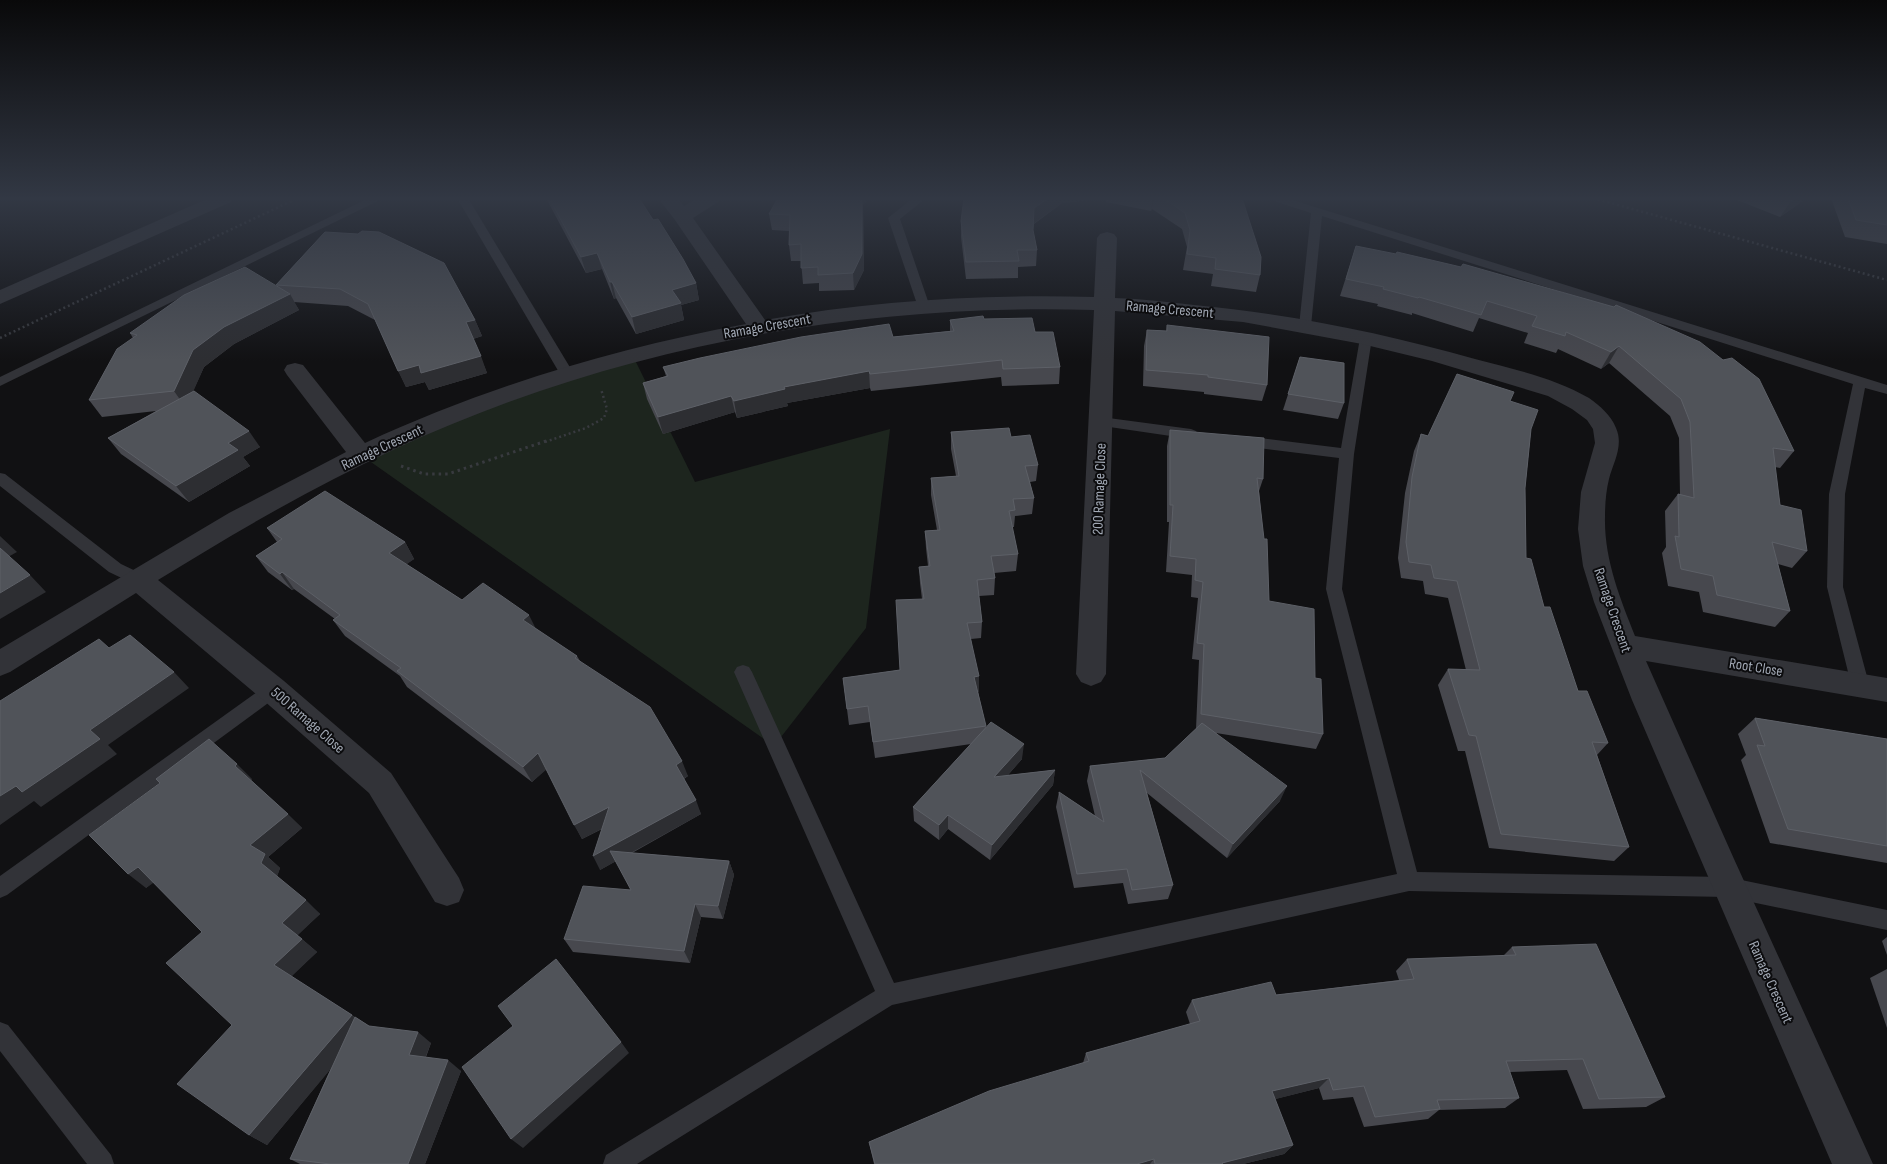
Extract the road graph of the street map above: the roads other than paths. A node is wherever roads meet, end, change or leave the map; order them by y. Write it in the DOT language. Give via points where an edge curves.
graph roads {
  1 [pos="102,252"];
  2 [pos="266,252"];
  3 [pos="494,252"];
  4 [pos="707,252"];
  5 [pos="906,252"];
  6 [pos="1106,252"];
  7 [pos="1313,252"];
  8 [pos="1449,252"];
  9 [pos="0,298"];
  10 [pos="1103,303"];
  11 [pos="924,306"];
  12 [pos="758,326"];
  13 [pos="1306,326"];
  14 [pos="1366,338"];
  15 [pos="295,370"];
  16 [pos="567,374"];
  17 [pos="1860,381"];
  18 [pos="0,382"];
  19 [pos="1887,390"];
  20 [pos="1101,422"];
  21 [pos="1203,435"];
  22 [pos="1232,439"];
  23 [pos="1347,454"];
  24 [pos="361,455"];
  25 [pos="0,478"];
  26 [pos="138,578"];
  27 [pos="1624,646"];
  28 [pos="0,664"];
  29 [pos="743,672"];
  30 [pos="1091,674"];
  31 [pos="1873,687"];
  32 [pos="273,690"];
  33 [pos="1409,881"];
  34 [pos="1728,887"];
  35 [pos="0,888"];
  36 [pos="447,890"];
  37 [pos="1887,920"];
  38 [pos="888,995"];
  39 [pos="0,1033"];
  40 [pos="102,1164"];
  41 [pos="616,1164"];
  42 [pos="1853,1164"];
  1 -- 9 [label="street"];
  2 -- 18 [label="lane"];
  3 -- 16 [label="lane"];
  4 -- 12 [label="street"];
  5 -- 11 [label="lane"];
  6 -- 10 [label="street, 200 Ramage Close"];
  7 -- 13 [label="lane"];
  8 -- 17 [label="lane"];
  10 -- 11 [label="street, Ramage Crescent"];
  10 -- 13 [label="street, Ramage Crescent" via="1232,314"];
  10 -- 20 [label="street, 200 Ramage Close"];
  11 -- 12 [label="street, Ramage Crescent"];
  12 -- 16 [label="street, Ramage Crescent"];
  13 -- 14 [label="street, Ramage Crescent"];
  14 -- 23 [label="lane"];
  14 -- 27 [label="street, Ramage Crescent" via="1458,361 1556,391 1575,400 1599,419 1608,439 1593,498 1593,545 1599,576"];
  15 -- 24 [label="street"];
  16 -- 24 [label="street, Ramage Crescent" via="483,403"];
  17 -- 19 [label="lane"];
  17 -- 31 [label="lane" via="1837,494 1835,587"];
  20 -- 21 [label="lane"];
  20 -- 30 [label="street, 200 Ramage Close"];
  22 -- 23 [label="lane"];
  23 -- 33 [label="lane" via="1334,589"];
  24 -- 26 [label="street, Ramage Crescent" via="239,518"];
  25 -- 26 [label="lane" via="115,568"];
  26 -- 28 [label="street, Ramage Crescent"];
  26 -- 32 [label="street, 500 Ramage Close"];
  27 -- 31 [label="street, Root Close"];
  27 -- 34 [label="street, Ramage Crescent"];
  29 -- 38 [label="lane"];
  32 -- 35 [label="lane"];
  32 -- 36 [label="street, 500 Ramage Close" via="380,783"];
  33 -- 34 [label="lane"];
  33 -- 38 [label="lane"];
  34 -- 37 [label="lane"];
  34 -- 42 [label="street, Ramage Crescent"];
  38 -- 41 [label="lane"];
  39 -- 40 [label="lane"];
}
